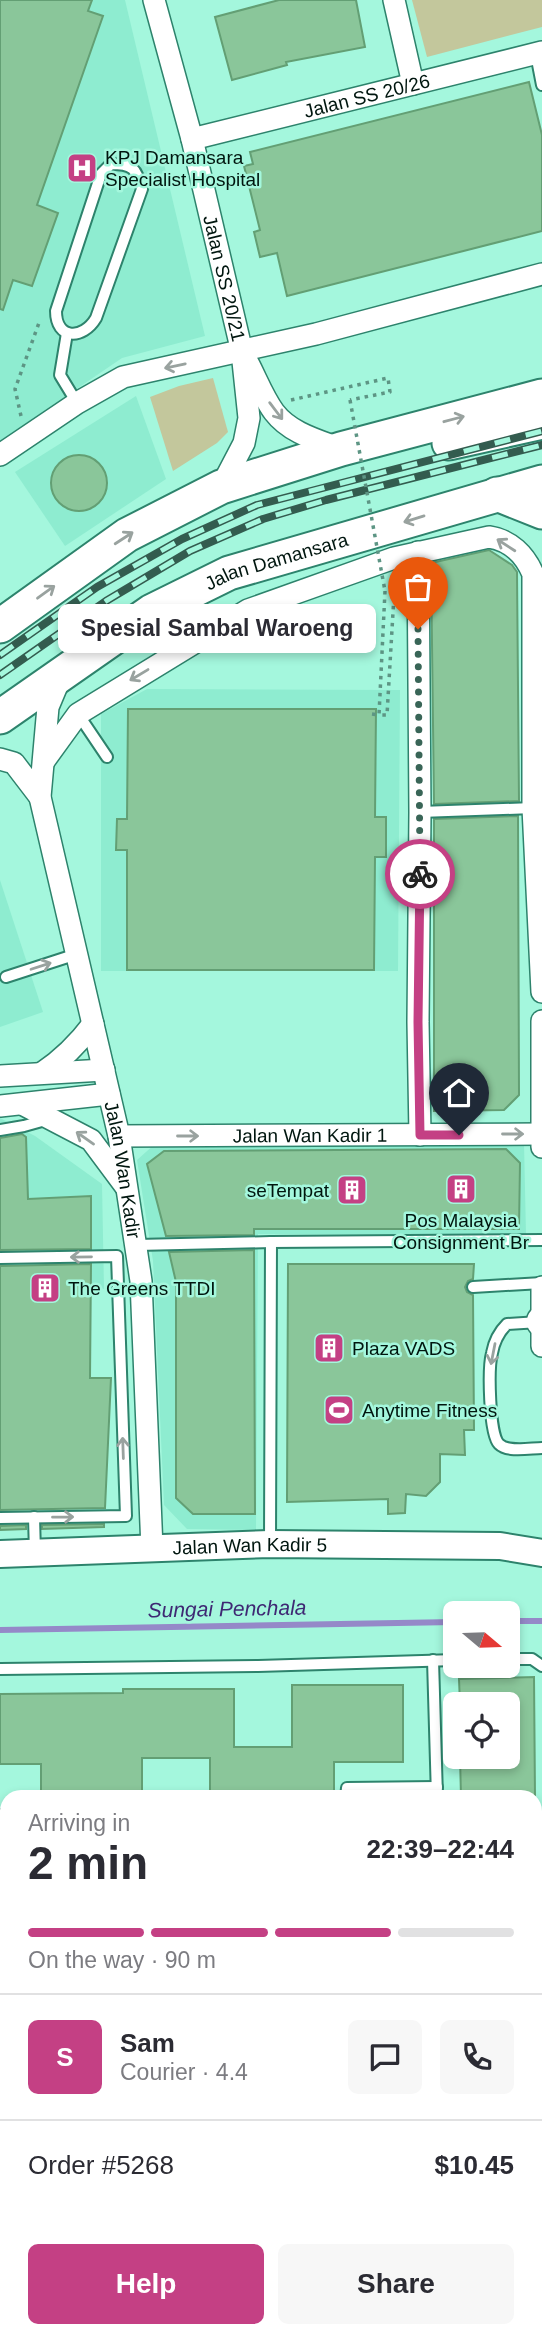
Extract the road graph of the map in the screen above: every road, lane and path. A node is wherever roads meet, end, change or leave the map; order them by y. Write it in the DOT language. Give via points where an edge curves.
graph roads {
  1 [pos="155,0"];
  2 [pos="394,0"];
  3 [pos="539,53"];
  4 [pos="413,84"];
  5 [pos="542,85"];
  6 [pos="192,139"];
  7 [pos="542,274"];
  8 [pos="61,295"];
  9 [pos="67,333"];
  10 [pos="242,352"];
  11 [pos="542,396"];
  12 [pos="77,403"];
  13 [pos="271,405"];
  14 [pos="22,422"];
  15 [pos="542,422"];
  16 [pos="341,449"];
  17 [pos="0,454"];
  18 [pos="542,482"];
  19 [pos="221,487"];
  20 [pos="497,494"];
  21 [pos="542,512"];
  22 [pos="418,552"];
  23 [pos="394,558"];
  24 [pos="0,626"];
  25 [pos="63,672"];
  26 [pos="78,714"];
  27 [pos="372,714"];
  28 [pos="379,715"];
  29 [pos="0,717"];
  30 [pos="107,757"];
  31 [pos="0,759"];
  32 [pos="44,761"];
  33 [pos="40,797"];
  34 [pos="533,808"];
  35 [pos="420,812"];
  36 [pos="77,954"];
  37 [pos="6,977"];
  38 [pos="542,992"];
  39 [pos="542,1021"];
  40 [pos="93,1024"];
  41 [pos="104,1070"];
  42 [pos="40,1075"];
  43 [pos="0,1076"];
  44 [pos="109,1094"];
  45 [pos="0,1105"];
  46 [pos="24,1105"];
  47 [pos="51,1118"];
  48 [pos="0,1130"];
  49 [pos="542,1134"];
  50 [pos="420,1135"];
  51 [pos="119,1136"];
  52 [pos="542,1147"];
  53 [pos="128,1190"];
  54 [pos="542,1240"];
  55 [pos="271,1242"];
  56 [pos="137,1245"];
  57 [pos="0,1258"];
  58 [pos="542,1285"];
  59 [pos="473,1287"];
  60 [pos="542,1322"];
  61 [pos="542,1346"];
  62 [pos="542,1448"];
  63 [pos="34,1517"];
  64 [pos="0,1518"];
  65 [pos="542,1535"];
  66 [pos="270,1544"];
  67 [pos="500,1545"];
  68 [pos="152,1549"];
  69 [pos="35,1553"];
  70 [pos="542,1553"];
  71 [pos="0,1554"];
  72 [pos="520,1659"];
  73 [pos="433,1660"];
  74 [pos="443,1660"];
  75 [pos="542,1666"];
  76 [pos="0,1669"];
  77 [pos="347,1790"];
  78 [pos="392,1790"];
  79 [pos="437,1790"];
  1 -- 6 [label="street, Jalan SS 20/21"];
  2 -- 4 [label="street"];
  3 -- 4 [label="street, Jalan SS 20/26"];
  3 -- 5 [label="lane"];
  4 -- 6 [label="street, Jalan SS 20/26"];
  6 -- 10 [label="street, Jalan SS 20/21"];
  7 -- 10 [label="street"];
  8 -- 9 [label="lane" via="56,321"];
  8 -- 9 [label="lane" via="101,174 111,164 127,164 137,172 142,189 96,318 84,332"];
  8 -- 14 [label="path" via="51,292 15,390"];
  9 -- 12 [label="lane" via="60,374"];
  10 -- 12 [label="street, one-way" via="123,377"];
  10 -- 13 [label="street, Jalan SS 20/21"];
  10 -- 19 [label="street, Jalan SS 20/21" via="249,418 244,443"];
  16 -- 11 [label="main road, one-way"];
  12 -- 17 [label="street"];
  13 -- 16 [label="street, Jalan SS 20/21, one-way" via="301,434"];
  13 -- 28 [label="path, bridge" via="388,378 390,392 349,400 385,591"];
  15 -- 19 [label="main road" via="277,483"];
  16 -- 19 [label="main road"];
  18 -- 20 [label="main road, Jalan Damansara"];
  24 -- 19 [label="main road, one-way" via="127,535"];
  20 -- 21 [label="main road"];
  20 -- 25 [label="main road, Jalan Damansara, one-way" via="229,573 152,611"];
  22 -- 23 [label="street"];
  34 -- 22 [label="street, one-way" via="533,574 527,560 502,539 489,537"];
  22 -- 35 [label="street"];
  23 -- 26 [label="street, one-way" via="248,610"];
  23 -- 28 [label="path" via="387,715"];
  25 -- 29 [label="main road, Jalan Damansara"];
  25 -- 32 [label="street, Jalan Wan Kadir" via="48,707"];
  26 -- 30 [label="lane"];
  26 -- 32 [label="street"];
  27 -- 28 [label="path"];
  31 -- 33 [label="street, Jalan Wan Kadir" via="14,763"];
  32 -- 33 [label="street, Jalan Wan Kadir"];
  33 -- 36 [label="street, Jalan Wan Kadir"];
  34 -- 35 [label="lane"];
  34 -- 38 [label="street"];
  35 -- 50 [label="street"];
  37 -- 36 [label="lane, one-way"];
  36 -- 40 [label="street, Jalan Wan Kadir"];
  39 -- 49 [label="street"];
  40 -- 41 [label="street, Jalan Wan Kadir"];
  40 -- 42 [label="street" via="62,1059"];
  41 -- 42 [label="street"];
  41 -- 44 [label="street, Jalan Wan Kadir"];
  42 -- 43 [label="street"];
  44 -- 46 [label="street"];
  44 -- 51 [label="street, Jalan Wan Kadir"];
  45 -- 46 [label="street"];
  46 -- 47 [label="street"];
  47 -- 48 [label="lane"];
  53 -- 47 [label="street, one-way" via="91,1140"];
  50 -- 49 [label="street, Jalan Wan Kadir 1, one-way"];
  49 -- 52 [label="street"];
  51 -- 50 [label="street, Jalan Wan Kadir 1, one-way"];
  51 -- 53 [label="street, Jalan Wan Kadir"];
  53 -- 56 [label="street, Jalan Wan Kadir"];
  54 -- 55 [label="lane"];
  55 -- 56 [label="lane"];
  55 -- 66 [label="lane"];
  56 -- 68 [label="street, Jalan Wan Kadir"];
  63 -- 57 [label="lane, one-way" via="126,1516 117,1256"];
  58 -- 59 [label="lane"];
  58 -- 60 [label="street"];
  60 -- 61 [label="street"];
  60 -- 62 [label="lane, one-way" via="507,1324 491,1353 491,1427 499,1444 507,1449"];
  63 -- 64 [label="lane"];
  63 -- 69 [label="lane"];
  65 -- 67 [label="street, Jalan Wan Kadir 5"];
  66 -- 67 [label="street, Jalan Wan Kadir 5"];
  66 -- 68 [label="street, Jalan Wan Kadir 5"];
  67 -- 70 [label="street, Jalan Wan Kadir 5"];
  68 -- 69 [label="street, Jalan Wan Kadir 5"];
  69 -- 71 [label="street, Jalan Wan Kadir 5"];
  72 -- 75 [label="lane" via="533,1659"];
  73 -- 74 [label="lane"];
  73 -- 76 [label="lane"];
  73 -- 79 [label="lane"];
  77 -- 78 [label="lane"];
}
